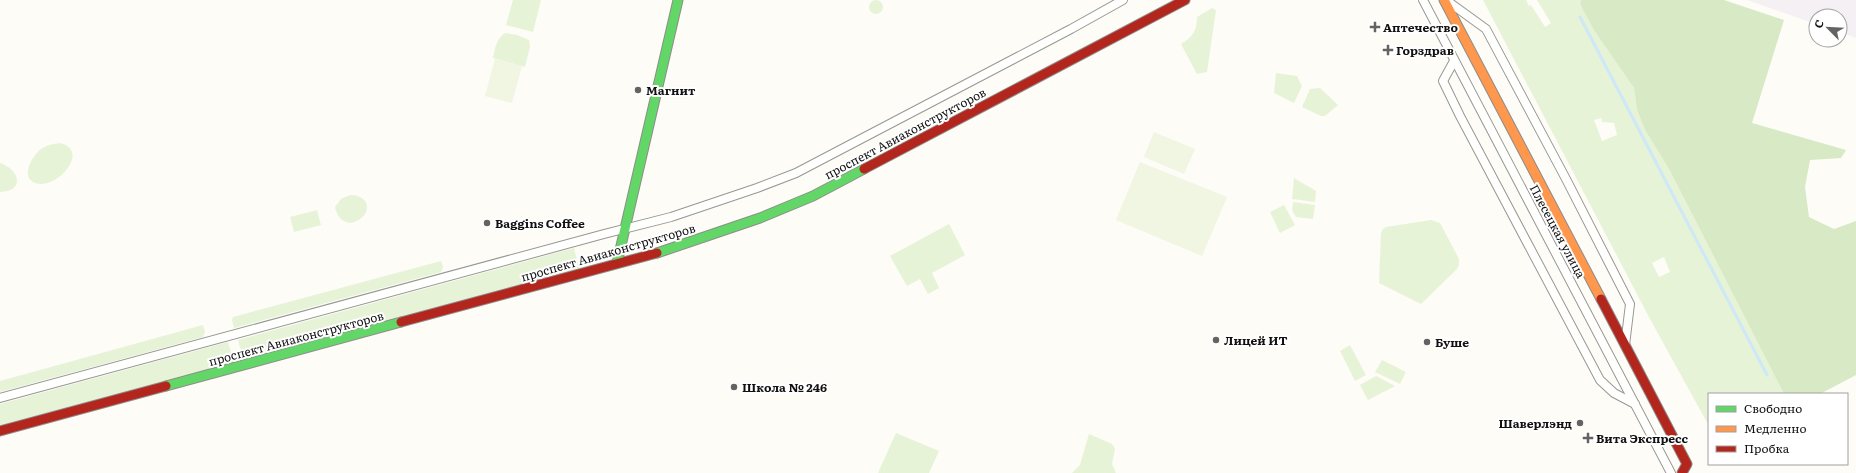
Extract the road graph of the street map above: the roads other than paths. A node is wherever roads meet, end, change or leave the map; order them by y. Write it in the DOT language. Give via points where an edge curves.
graph roads {
  1 [pos="678,0"];
  2 [pos="1123,0"];
  3 [pos="1185,0"];
  4 [pos="1422,0"];
  5 [pos="1445,0"];
  6 [pos="1454,62"];
  7 [pos="626,228"];
  8 [pos="617,263"];
  9 [pos="1625,345"];
  10 [pos="0,398"];
  11 [pos="1635,404"];
  12 [pos="0,431"];
  13 [pos="1672,473"];
  14 [pos="1682,473"];
  1 -- 7 [label="street"];
  2 -- 7 [label="street, проспект Авиаконструкторов" via="796,173 671,217"];
  3 -- 8 [label="street, проспект Авиаконструкторов" via="812,196 730,229 661,252"];
  4 -- 6 [label="street, Плесецкая улица"];
  5 -- 9 [label="street, Плесецкая улица"];
  5 -- 9 [label="street" via="1486,29 1566,179 1630,304"];
  6 -- 11 [label="street, Плесецкая улица"];
  6 -- 11 [label="street" via="1443,80 1509,209 1600,380 1614,393"];
  7 -- 8 [label="street"];
  7 -- 10 [label="street, проспект Авиаконструкторов"];
  8 -- 12 [label="street, проспект Авиаконструкторов"];
  9 -- 14 [label="street, Плесецкая улица" via="1687,464"];
  11 -- 13 [label="street, Плесецкая улица"];
}
